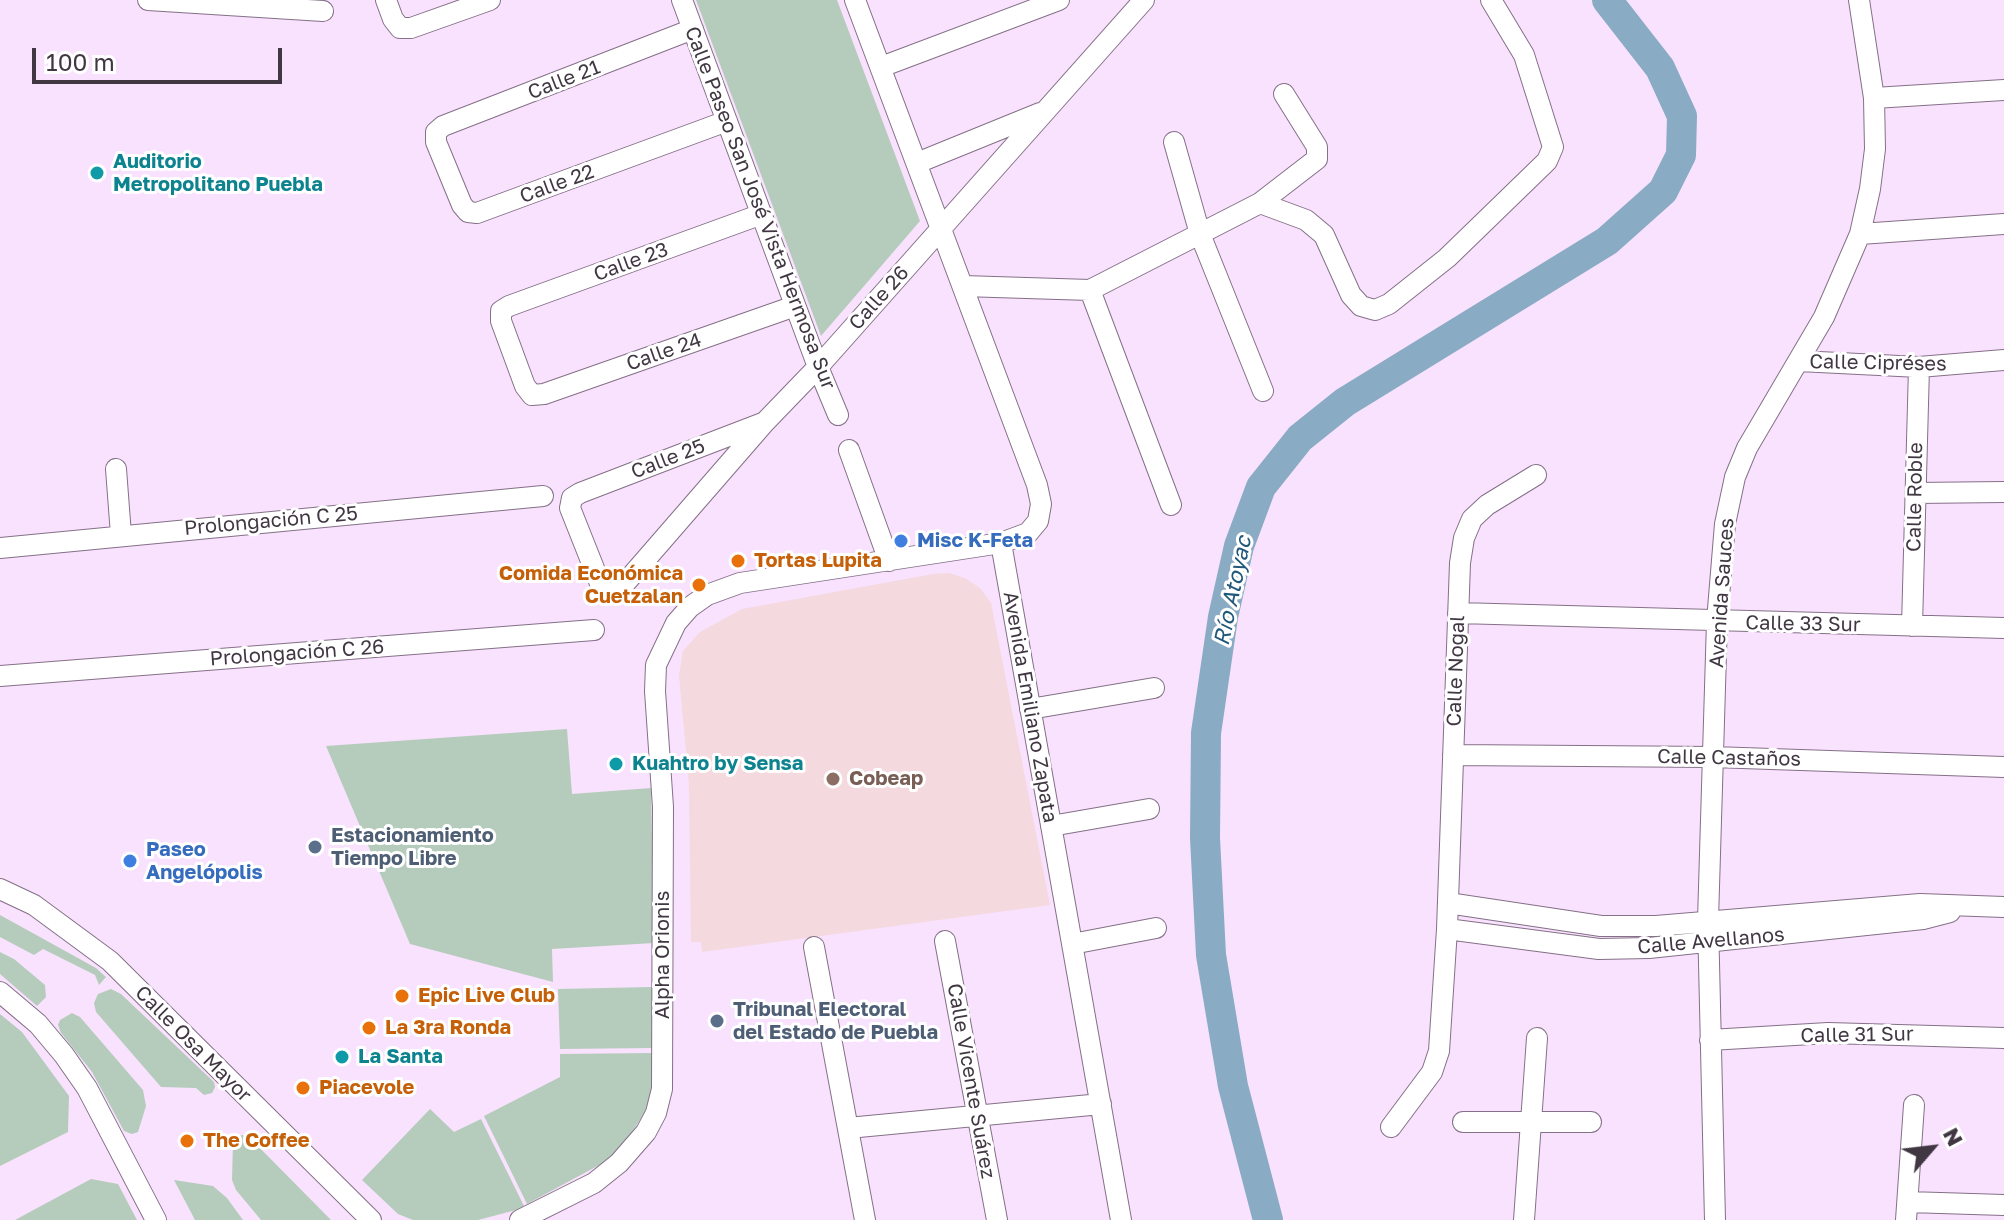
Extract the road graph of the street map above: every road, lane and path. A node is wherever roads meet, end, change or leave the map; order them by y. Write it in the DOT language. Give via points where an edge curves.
graph roads {
  1 [pos="148,0"];
  2 [pos="386,0"];
  3 [pos="490,0"];
  4 [pos="682,0"];
  5 [pos="855,0"];
  6 [pos="1059,0"];
  7 [pos="1144,0"];
  8 [pos="1491,0"];
  9 [pos="1859,0"];
  10 [pos="323,11"];
  11 [pos="693,29"];
  12 [pos="881,67"];
  13 [pos="2004,90"];
  14 [pos="1284,94"];
  15 [pos="1874,98"];
  16 [pos="1043,111"];
  17 [pos="727,121"];
  18 [pos="436,132"];
  19 [pos="1174,142"];
  20 [pos="917,163"];
  21 [pos="1260,203"];
  22 [pos="762,214"];
  23 [pos="2004,224"];
  24 [pos="941,229"];
  25 [pos="1200,234"];
  26 [pos="1860,234"];
  27 [pos="963,286"];
  28 [pos="1090,290"];
  29 [pos="795,306"];
  30 [pos="2004,360"];
  31 [pos="1799,361"];
  32 [pos="818,367"];
  33 [pos="1919,367"];
  34 [pos="1263,391"];
  35 [pos="532,395"];
  36 [pos="838,415"];
  37 [pos="765,422"];
  38 [pos="849,450"];
  39 [pos="116,469"];
  40 [pos="1536,475"];
  41 [pos="2004,492"];
  42 [pos="1915,493"];
  43 [pos="543,496"];
  44 [pos="1171,505"];
  45 [pos="121,535"];
  46 [pos="1001,543"];
  47 [pos="0,548"];
  48 [pos="889,561"];
  49 [pos="612,593"];
  50 [pos="1458,613"];
  51 [pos="1717,621"];
  52 [pos="1912,626"];
  53 [pos="2004,628"];
  54 [pos="594,630"];
  55 [pos="0,676"];
  56 [pos="1154,688"];
  57 [pos="1030,709"];
  58 [pos="1453,755"];
  59 [pos="1713,757"];
  60 [pos="2004,767"];
  61 [pos="1149,809"];
  62 [pos="1051,826"];
  63 [pos="0,889"];
  64 [pos="1448,903"];
  65 [pos="1974,906"];
  66 [pos="2004,907"];
  67 [pos="1708,920"];
  68 [pos="1156,928"];
  69 [pos="1447,929"];
  70 [pos="945,941"];
  71 [pos="1709,942"];
  72 [pos="1072,944"];
  73 [pos="814,947"];
  74 [pos="0,992"];
  75 [pos="1537,1038"];
  76 [pos="2004,1038"];
  77 [pos="1710,1040"];
  78 [pos="1101,1104"];
  79 [pos="1914,1105"];
  80 [pos="978,1116"];
  81 [pos="1463,1122"];
  82 [pos="1591,1122"];
  83 [pos="1531,1123"];
  84 [pos="1391,1127"];
  85 [pos="848,1128"];
  86 [pos="2004,1205"];
  87 [pos="1907,1211"];
  88 [pos="156,1220"];
  89 [pos="371,1220"];
  90 [pos="520,1220"];
  91 [pos="865,1220"];
  92 [pos="997,1220"];
  93 [pos="1121,1220"];
  94 [pos="1524,1220"];
  95 [pos="1715,1220"];
  1 -- 10 [label="street"];
  2 -- 3 [label="street" via="400,28"];
  4 -- 11 [label="street, Calle Paseo San José Vista Hermosa Sur"];
  5 -- 12 [label="street"];
  6 -- 12 [label="street"];
  7 -- 16 [label="street, Calle 26"];
  8 -- 21 [label="street" via="1524,55 1553,147 1547,161 1447,258 1389,304 1375,310 1361,306 1324,235 1306,220"];
  9 -- 15 [label="street, Avenida Sauces"];
  11 -- 17 [label="street, Calle Paseo San José Vista Hermosa Sur"];
  11 -- 18 [label="street, Calle 21"];
  12 -- 20 [label="street"];
  13 -- 15 [label="street"];
  14 -- 21 [label="street" via="1317,147 1317,159"];
  15 -- 26 [label="street, Avenida Sauces" via="1875,149"];
  16 -- 20 [label="street"];
  16 -- 24 [label="street, Calle 26"];
  17 -- 18 [label="street, Calle 22" via="477,213 462,205"];
  17 -- 22 [label="street, Calle Paseo San José Vista Hermosa Sur"];
  19 -- 25 [label="street"];
  20 -- 24 [label="street"];
  21 -- 25 [label="street"];
  22 -- 29 [label="street, Calle Paseo San José Vista Hermosa Sur"];
  22 -- 35 [label="street, Calle 23" via="501,311"];
  23 -- 26 [label="street"];
  24 -- 27 [label="street"];
  24 -- 32 [label="street, Calle 26"];
  25 -- 28 [label="street"];
  25 -- 34 [label="street"];
  26 -- 31 [label="street, Avenida Sauces"];
  27 -- 28 [label="street"];
  27 -- 46 [label="street" via="1041,504 1038,521 1028,533"];
  28 -- 44 [label="street"];
  29 -- 32 [label="street, Calle Paseo San José Vista Hermosa Sur"];
  29 -- 35 [label="street, Calle 24"];
  30 -- 33 [label="street, Calle Cipréses"];
  31 -- 33 [label="street, Calle Cipréses"];
  31 -- 51 [label="street, Avenida Sauces" via="1769,407 1735,477 1725,524"];
  32 -- 36 [label="street, Calle Paseo San José Vista Hermosa Sur"];
  32 -- 37 [label="street, Calle 26"];
  33 -- 42 [label="street, Calle Roble"];
  37 -- 49 [label="street, Calle 26"];
  37 -- 49 [label="street, Calle 25" via="572,498 570,508 599,584"];
  38 -- 48 [label="street"];
  39 -- 45 [label="street"];
  40 -- 50 [label="street, Calle Nogal" via="1472,519 1460,563"];
  41 -- 42 [label="street"];
  42 -- 52 [label="street, Calle Roble"];
  43 -- 45 [label="street, Prolongación C 25"];
  45 -- 47 [label="street, Prolongación C 25"];
  46 -- 48 [label="street"];
  46 -- 57 [label="street, Avenida Emiliano Zapata"];
  48 -- 90 [label="street, Alpha Orionis" via="740,583 707,595 676,623 656,665 663,807 662,1089 656,1113 619,1163 594,1183"];
  50 -- 51 [label="street, Calle 33 Sur"];
  50 -- 58 [label="street, Calle Nogal"];
  51 -- 52 [label="street, Calle 33 Sur"];
  51 -- 59 [label="street, Avenida Sauces"];
  52 -- 53 [label="street, Calle 33 Sur"];
  54 -- 55 [label="street, Prolongación C 26"];
  56 -- 57 [label="street"];
  57 -- 62 [label="street, Avenida Emiliano Zapata"];
  58 -- 59 [label="street, Calle Castaños"];
  58 -- 64 [label="street, Calle Nogal"];
  59 -- 60 [label="street, Calle Castaños"];
  59 -- 67 [label="street, Avenida Sauces"];
  61 -- 62 [label="street"];
  62 -- 72 [label="street, Avenida Emiliano Zapata"];
  63 -- 89 [label="street, Calle Osa Mayor" via="34,905 110,961"];
  64 -- 67 [label="street, Calle Avellanos" via="1601,926"];
  64 -- 69 [label="street, Calle Nogal"];
  65 -- 66 [label="street, Calle Avellanos"];
  65 -- 67 [label="street, Calle Avellanos" via="1920,904"];
  65 -- 71 [label="street, Calle Avellanos" via="1923,919"];
  67 -- 71 [label="street, Avenida Sauces"];
  68 -- 72 [label="street"];
  69 -- 71 [label="street, Calle Avellanos" via="1599,949"];
  69 -- 84 [label="street, Calle Nogal" via="1439,1051 1432,1072"];
  70 -- 80 [label="street, Calle Vicente Suárez"];
  71 -- 77 [label="street, Avenida Sauces"];
  72 -- 78 [label="street, Avenida Emiliano Zapata"];
  73 -- 85 [label="street"];
  74 -- 88 [label="street" via="38,1024 87,1088"];
  75 -- 83 [label="street"];
  76 -- 77 [label="street, Calle 31 Sur" via="1828,1033"];
  77 -- 95 [label="street, Avenida Sauces"];
  78 -- 80 [label="street"];
  78 -- 93 [label="street, Avenida Emiliano Zapata"];
  79 -- 87 [label="street"];
  80 -- 85 [label="street"];
  80 -- 92 [label="street, Calle Vicente Suárez"];
  81 -- 83 [label="street"];
  82 -- 83 [label="street"];
  83 -- 94 [label="street"];
  85 -- 91 [label="street"];
  86 -- 87 [label="street"];
}
